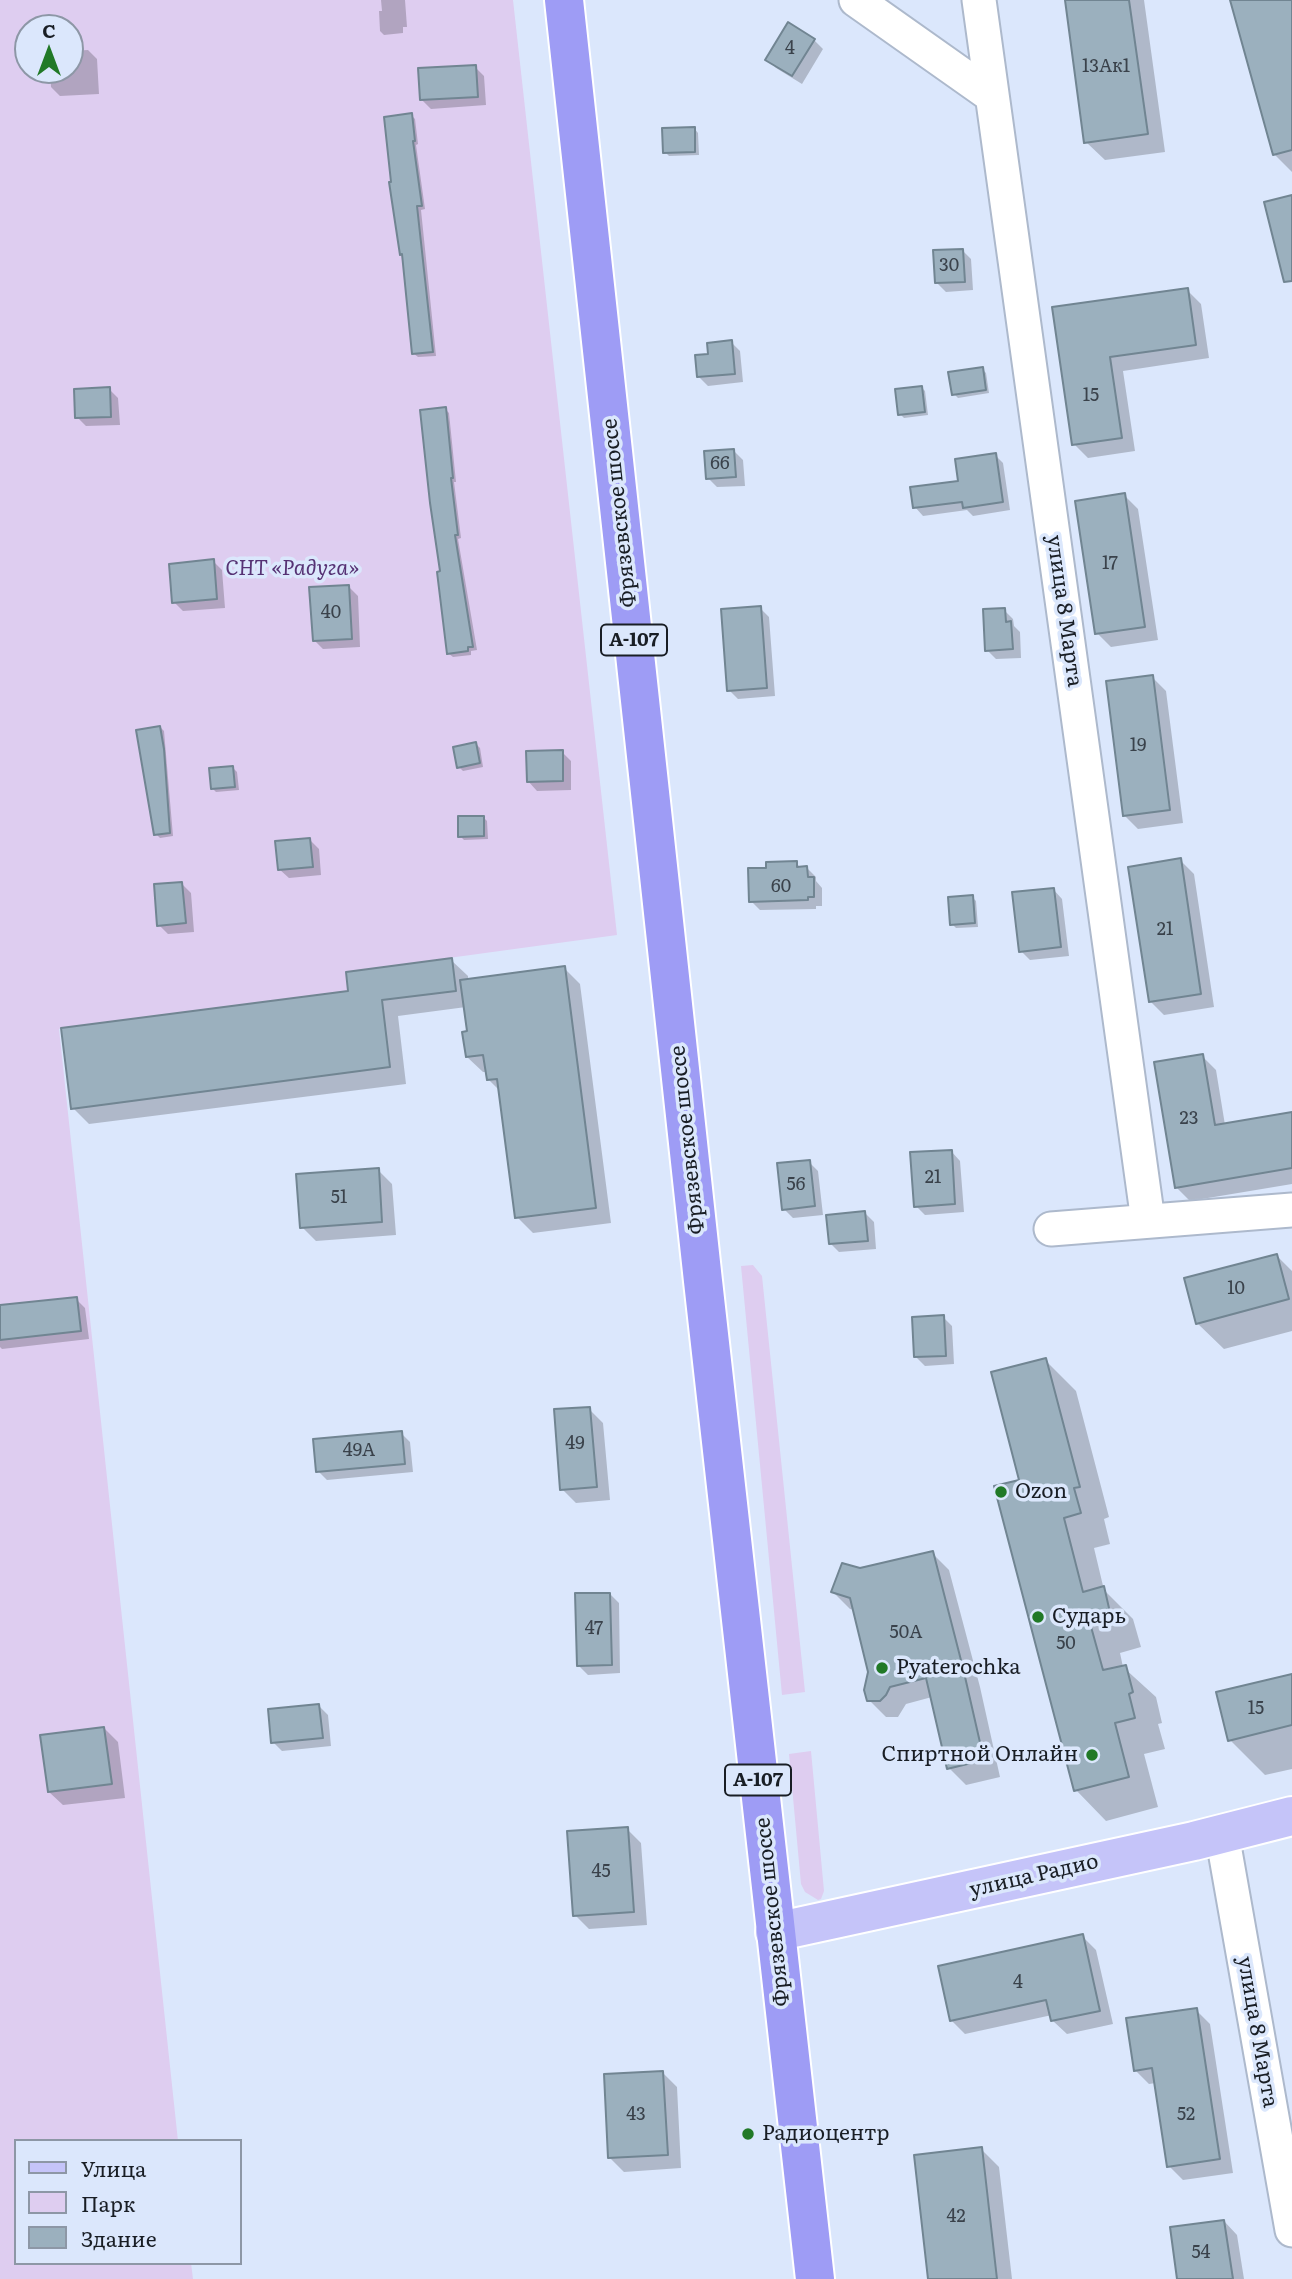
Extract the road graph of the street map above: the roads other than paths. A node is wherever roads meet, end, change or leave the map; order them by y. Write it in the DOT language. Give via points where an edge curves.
graph roads {
  1 [pos="564,0"];
  2 [pos="856,0"];
  3 [pos="979,0"];
  4 [pos="992,96"];
  5 [pos="1292,1210"];
  6 [pos="1148,1221"];
  7 [pos="1051,1229"];
  8 [pos="1292,1816"];
  9 [pos="1222,1834"];
  10 [pos="775,1933"];
  11 [pos="1292,2230"];
  12 [pos="815,2279"];
  1 -- 10 [label="highway, Фрязевское шоссе / А-107"];
  2 -- 4 [label="street"];
  3 -- 4 [label="street, улица 8 Марта"];
  4 -- 6 [label="street, улица 8 Марта"];
  5 -- 6 [label="street"];
  6 -- 7 [label="street"];
  8 -- 9 [label="main road, улица Радио"];
  9 -- 10 [label="main road, улица Радио"];
  9 -- 11 [label="street, улица 8 Марта"];
  10 -- 12 [label="highway, Фрязевское шоссе / А-107"];
}
